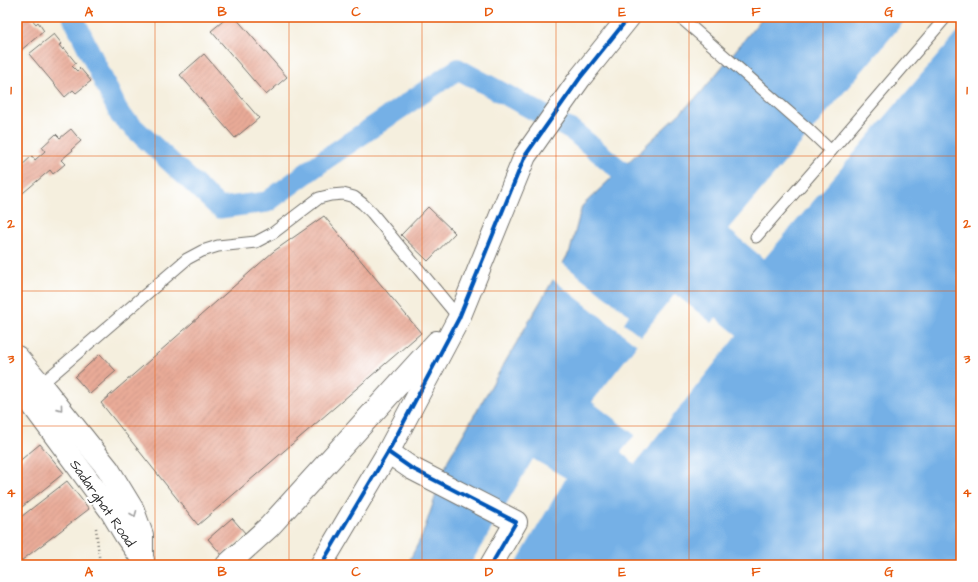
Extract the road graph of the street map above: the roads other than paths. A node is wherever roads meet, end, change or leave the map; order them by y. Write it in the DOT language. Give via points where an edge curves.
graph roads {
  1 [pos="629,17"];
  2 [pos="680,17"];
  3 [pos="946,17"];
  4 [pos="830,152"];
  5 [pos="756,238"];
  6 [pos="459,318"];
  7 [pos="17,357"];
  8 [pos="28,388"];
  9 [pos="388,452"];
  10 [pos="142,563"];
  11 [pos="227,565"];
  12 [pos="322,565"];
  13 [pos="491,565"];
  1 -- 6 [label="street" via="580,78 524,156"];
  2 -- 4 [label="lane" via="809,130"];
  3 -- 4 [label="lane"];
  4 -- 5 [label="lane"];
  6 -- 8 [label="lane" via="363,204 354,197 332,195 319,198 273,233 256,242 218,246 187,259"];
  6 -- 9 [label="street"];
  6 -- 11 [label="street" via="269,527"];
  7 -- 8 [label="street, Sadarghat Road"];
  8 -- 10 [label="street, Sadarghat Road" via="108,469 133,510 142,535"];
  9 -- 12 [label="street"];
  9 -- 13 [label="street" via="411,468 516,522"];
}
